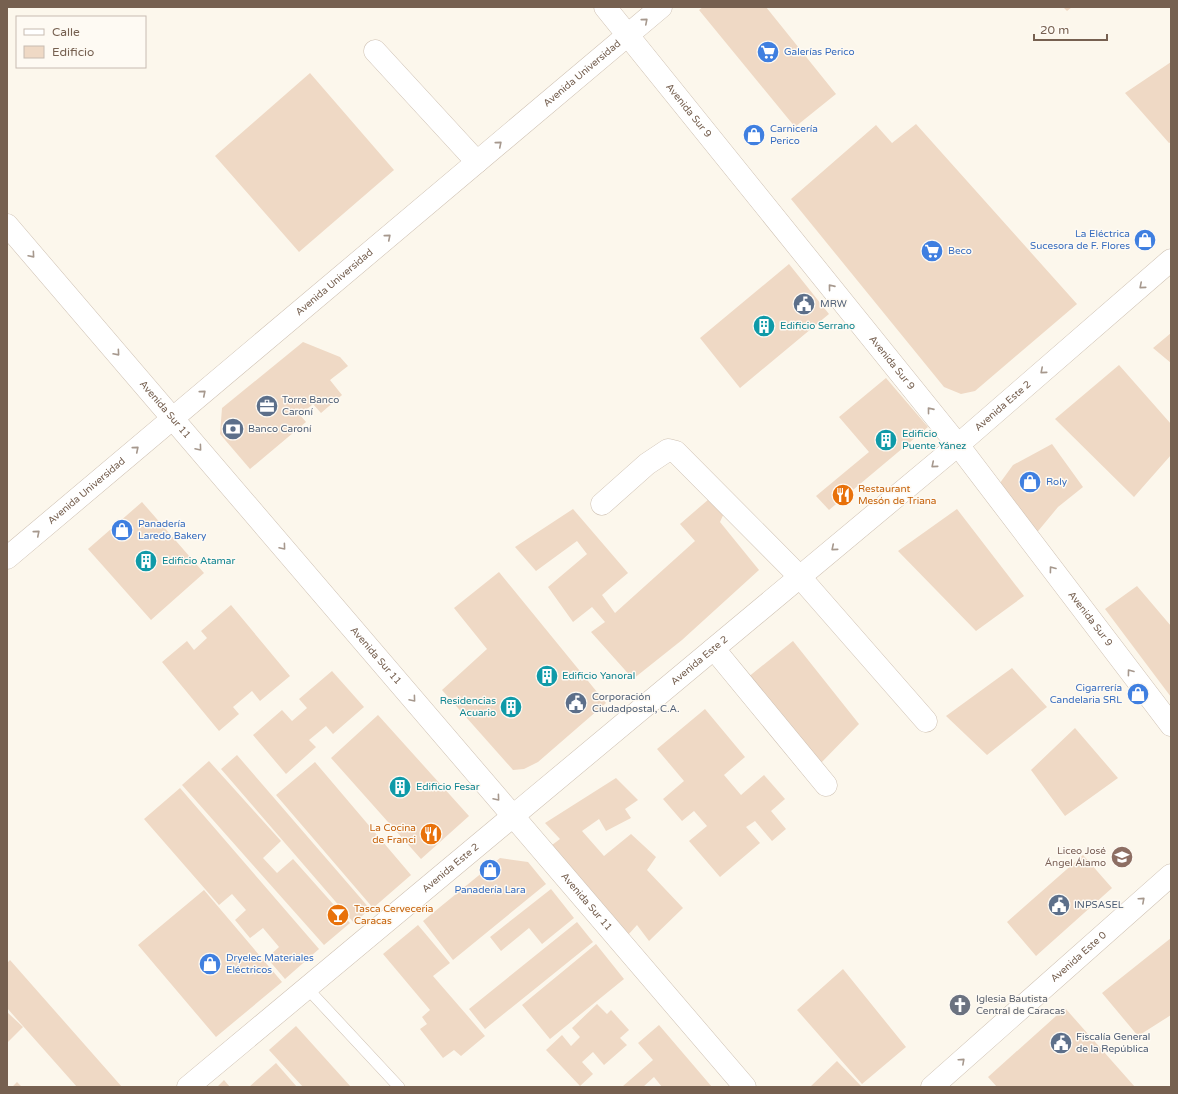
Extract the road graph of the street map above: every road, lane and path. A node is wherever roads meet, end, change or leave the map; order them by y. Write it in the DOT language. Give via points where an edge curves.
graph roads {
  1 [pos="605,7"];
  2 [pos="661,7"];
  3 [pos="628,35"];
  4 [pos="375,51"];
  5 [pos="477,162"];
  6 [pos="7,225"];
  7 [pos="1171,260"];
  8 [pos="174,418"];
  9 [pos="958,445"];
  10 [pos="602,504"];
  11 [pos="7,558"];
  12 [pos="800,577"];
  13 [pos="714,649"];
  14 [pos="926,721"];
  15 [pos="1171,726"];
  16 [pos="826,785"];
  17 [pos="513,816"];
  18 [pos="1171,875"];
  19 [pos="306,987"];
  20 [pos="188,1087"];
  21 [pos="399,1087"];
  22 [pos="745,1087"];
  23 [pos="932,1087"];
  1 -- 3 [label="street, Avenida Sur 9"];
  3 -- 2 [label="street, Avenida Universidad, one-way"];
  5 -- 3 [label="street, Avenida Universidad, one-way"];
  9 -- 3 [label="street, Avenida Sur 9, one-way"];
  4 -- 5 [label="street"];
  8 -- 5 [label="street, Avenida Universidad, one-way"];
  6 -- 8 [label="street, Avenida Sur 11, one-way"];
  7 -- 9 [label="street, Avenida Este 2, one-way"];
  11 -- 8 [label="street, Avenida Universidad, one-way"];
  8 -- 17 [label="street, Avenida Sur 11, one-way"];
  9 -- 12 [label="street, Avenida Este 2, one-way"];
  15 -- 9 [label="street, Avenida Sur 9, one-way"];
  10 -- 12 [label="street" via="647,464 668,450 676,452"];
  12 -- 13 [label="street, Avenida Este 2"];
  12 -- 14 [label="street"];
  13 -- 16 [label="street"];
  13 -- 17 [label="street, Avenida Este 2"];
  17 -- 19 [label="street, Avenida Este 2"];
  17 -- 22 [label="street, Avenida Sur 11"];
  23 -- 18 [label="street, Avenida Este 0, one-way"];
  19 -- 20 [label="street, Avenida Este 2"];
  19 -- 21 [label="lane"];
}
